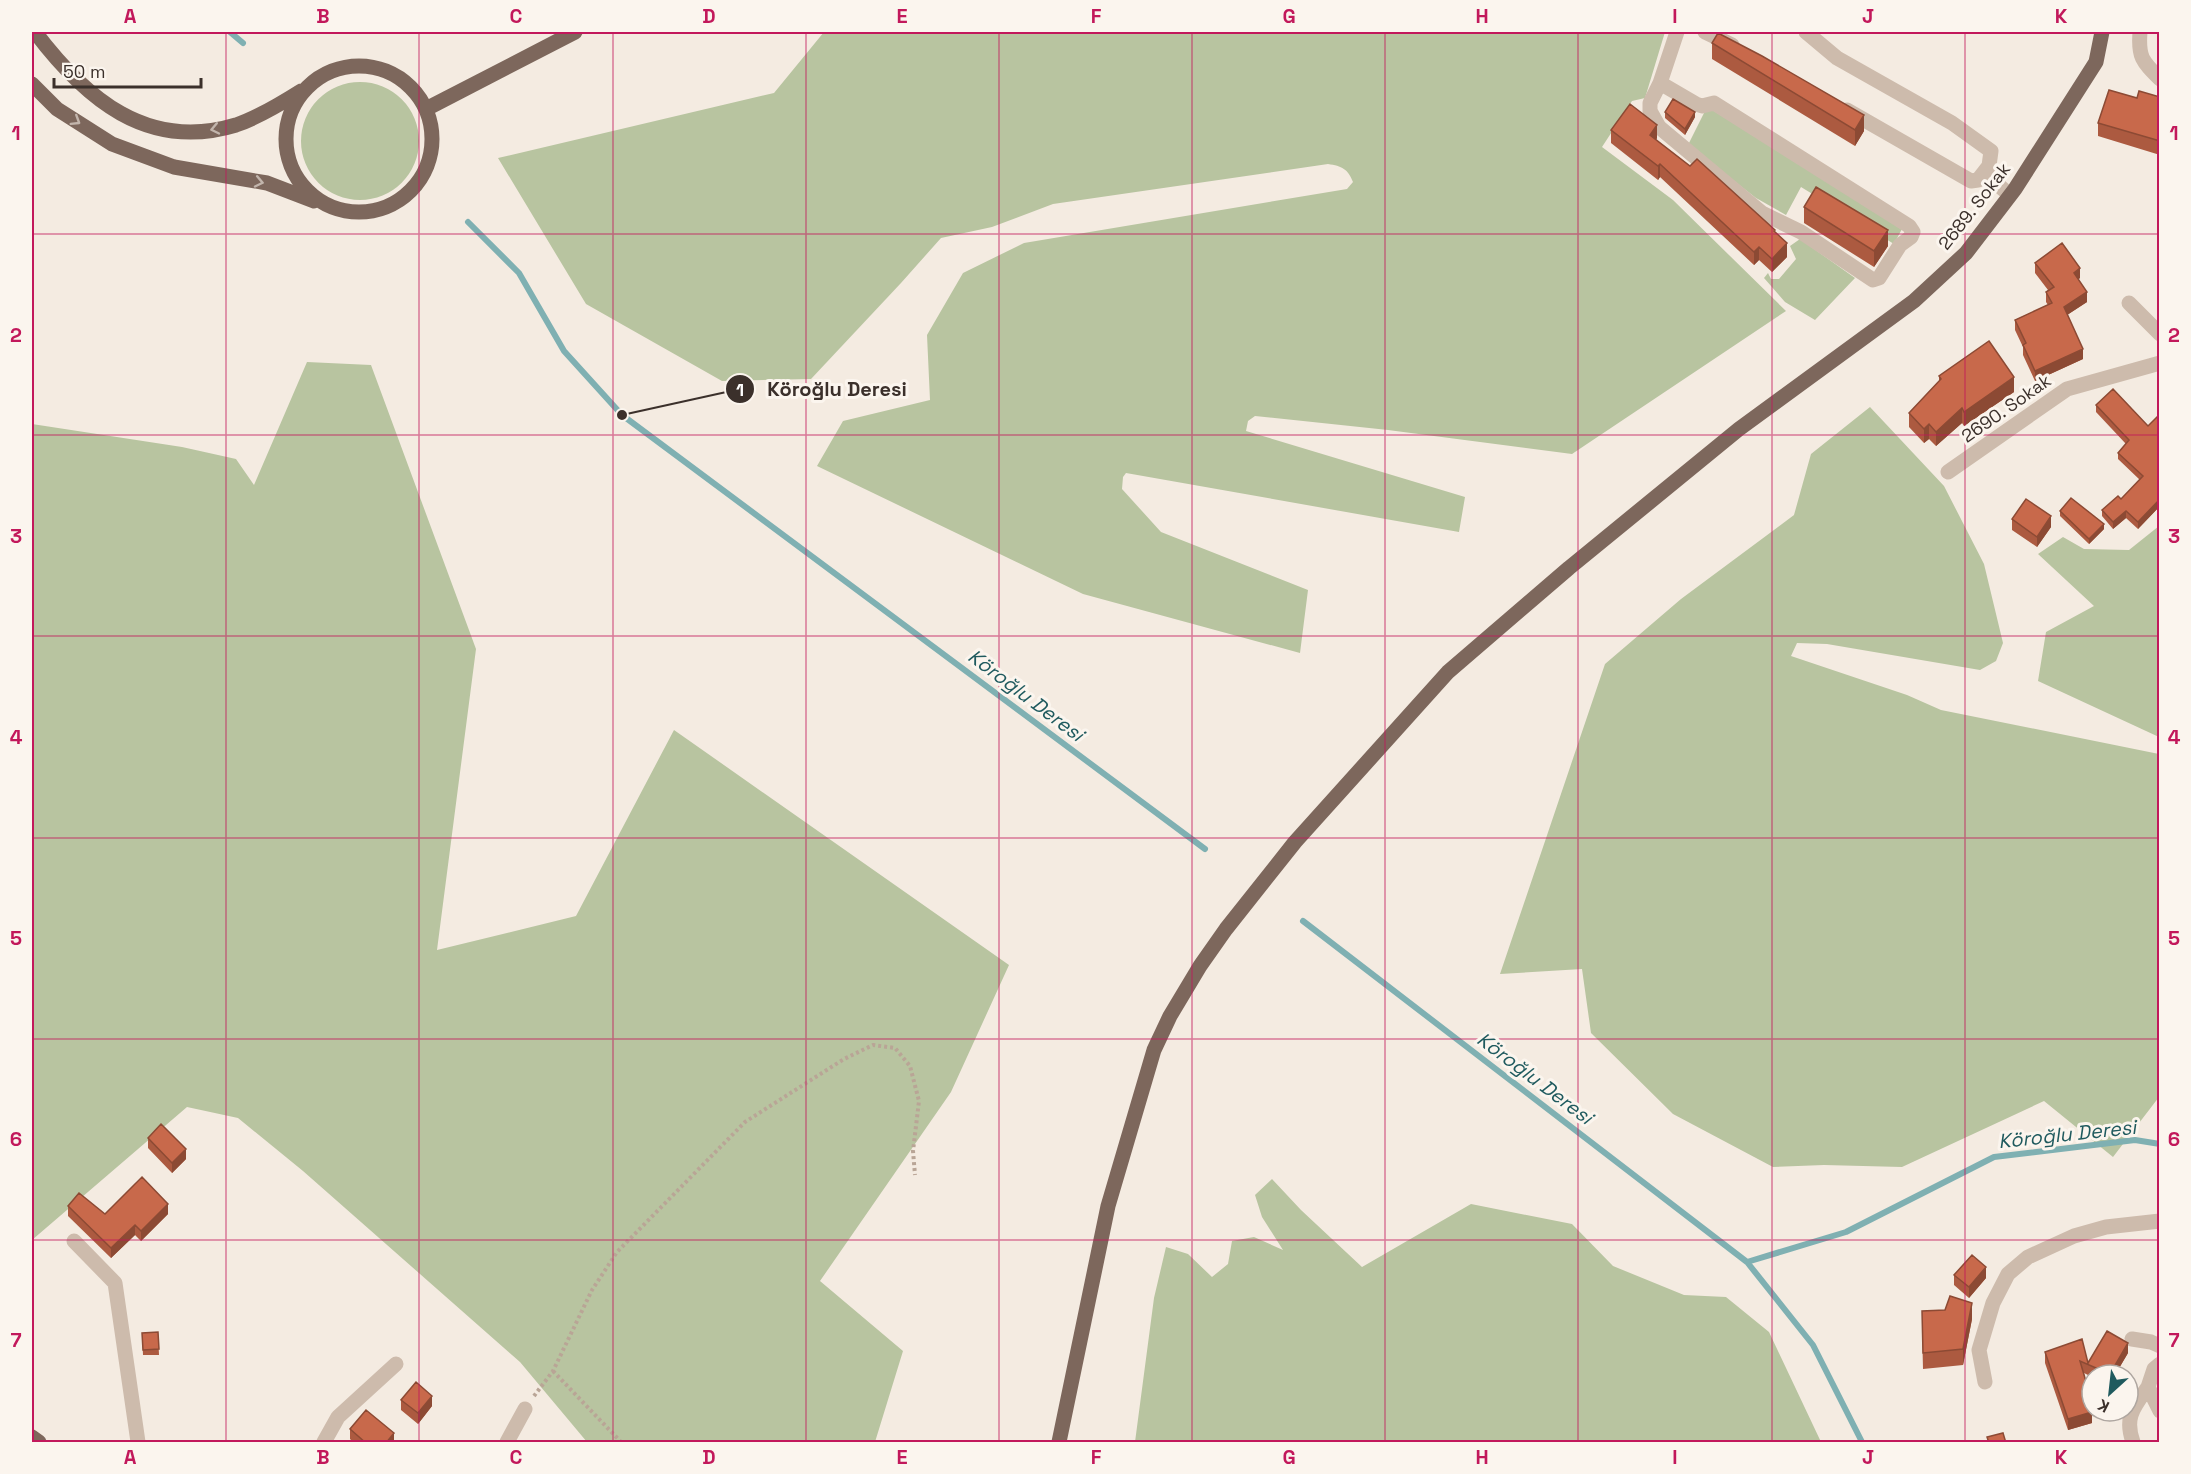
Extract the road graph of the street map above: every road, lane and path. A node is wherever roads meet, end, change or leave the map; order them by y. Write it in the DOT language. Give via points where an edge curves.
graph roads {
  1 [pos="35,32"];
  2 [pos="575,32"];
  3 [pos="1677,32"];
  4 [pos="1705,32"];
  5 [pos="1806,32"];
  6 [pos="2103,32"];
  7 [pos="2140,32"];
  8 [pos="557,37"];
  9 [pos="1746,52"];
  10 [pos="2160,79"];
  11 [pos="1660,83"];
  12 [pos="32,84"];
  13 [pos="306,88"];
  14 [pos="1838,105"];
  15 [pos="426,109"];
  16 [pos="1984,174"];
  17 [pos="2010,195"];
  18 [pos="336,209"];
  19 [pos="2129,303"];
  20 [pos="2160,334"];
  21 [pos="2160,363"];
  22 [pos="1948,472"];
  23 [pos="915,1175"];
  24 [pos="2160,1221"];
  25 [pos="74,1241"];
  26 [pos="2132,1339"];
  27 [pos="2160,1347"];
  28 [pos="396,1364"];
  29 [pos="2160,1364"];
  30 [pos="553,1371"];
  31 [pos="1985,1382"];
  32 [pos="2148,1387"];
  33 [pos="525,1409"];
  34 [pos="2160,1411"];
  35 [pos="32,1437"];
  36 [pos="39,1443"];
  37 [pos="138,1443"];
  38 [pos="324,1443"];
  39 [pos="507,1443"];
  40 [pos="621,1443"];
  41 [pos="1059,1443"];
  42 [pos="2133,1443"];
  13 -- 1 [label="main road, one-way" via="237,124 200,132 173,132 134,121 90,93"];
  2 -- 8 [label="main road"];
  3 -- 11 [label="street"];
  4 -- 9 [label="street"];
  5 -- 16 [label="street" via="1837,58 1952,123 1991,151"];
  6 -- 17 [label="main road, 2689. Sokak" via="2096,62"];
  7 -- 10 [label="street" via="2138,51"];
  8 -- 15 [label="main road"];
  11 -- 11 [label="street" via="1696,104 1714,103 1910,226 1911,237 1900,245 1879,278 1873,280 1802,232 1762,213 1659,127 1650,103"];
  12 -- 18 [label="main road, one-way" via="57,109 112,144 174,167 267,183"];
  13 -- 15 [label="main road" via="325,74 348,67 371,67 404,82"];
  13 -- 18 [label="main road" via="292,108 286,132 288,157 297,179 314,197"];
  14 -- 16 [label="street" via="1971,182"];
  15 -- 18 [label="main road" via="432,132 431,155 422,177 406,196 385,208 361,213"];
  16 -- 17 [label="street"];
  17 -- 41 [label="main road, 2689. Sokak" via="1966,253 1914,302 1739,429 1448,672 1295,842 1226,928 1170,1016 1151,1061 1108,1206"];
  19 -- 20 [label="street"];
  21 -- 22 [label="street, 2690. Sokak" via="2067,389"];
  23 -- 30 [label="path" via="913,1151 919,1101 910,1066 896,1048 873,1045 844,1059 746,1122 667,1201 618,1252 592,1290"];
  24 -- 31 [label="street" via="2106,1227 2074,1236 2028,1257 2008,1274 1993,1304 1979,1350"];
  25 -- 37 [label="street" via="115,1283"];
  26 -- 27 [label="street"];
  28 -- 38 [label="street" via="338,1417"];
  29 -- 32 [label="street" via="2154,1369"];
  30 -- 33 [label="path"];
  30 -- 40 [label="path"];
  32 -- 34 [label="street"];
  32 -- 42 [label="street" via="2131,1411 2129,1430"];
  33 -- 39 [label="street"];
  35 -- 36 [label="main road"];
}
